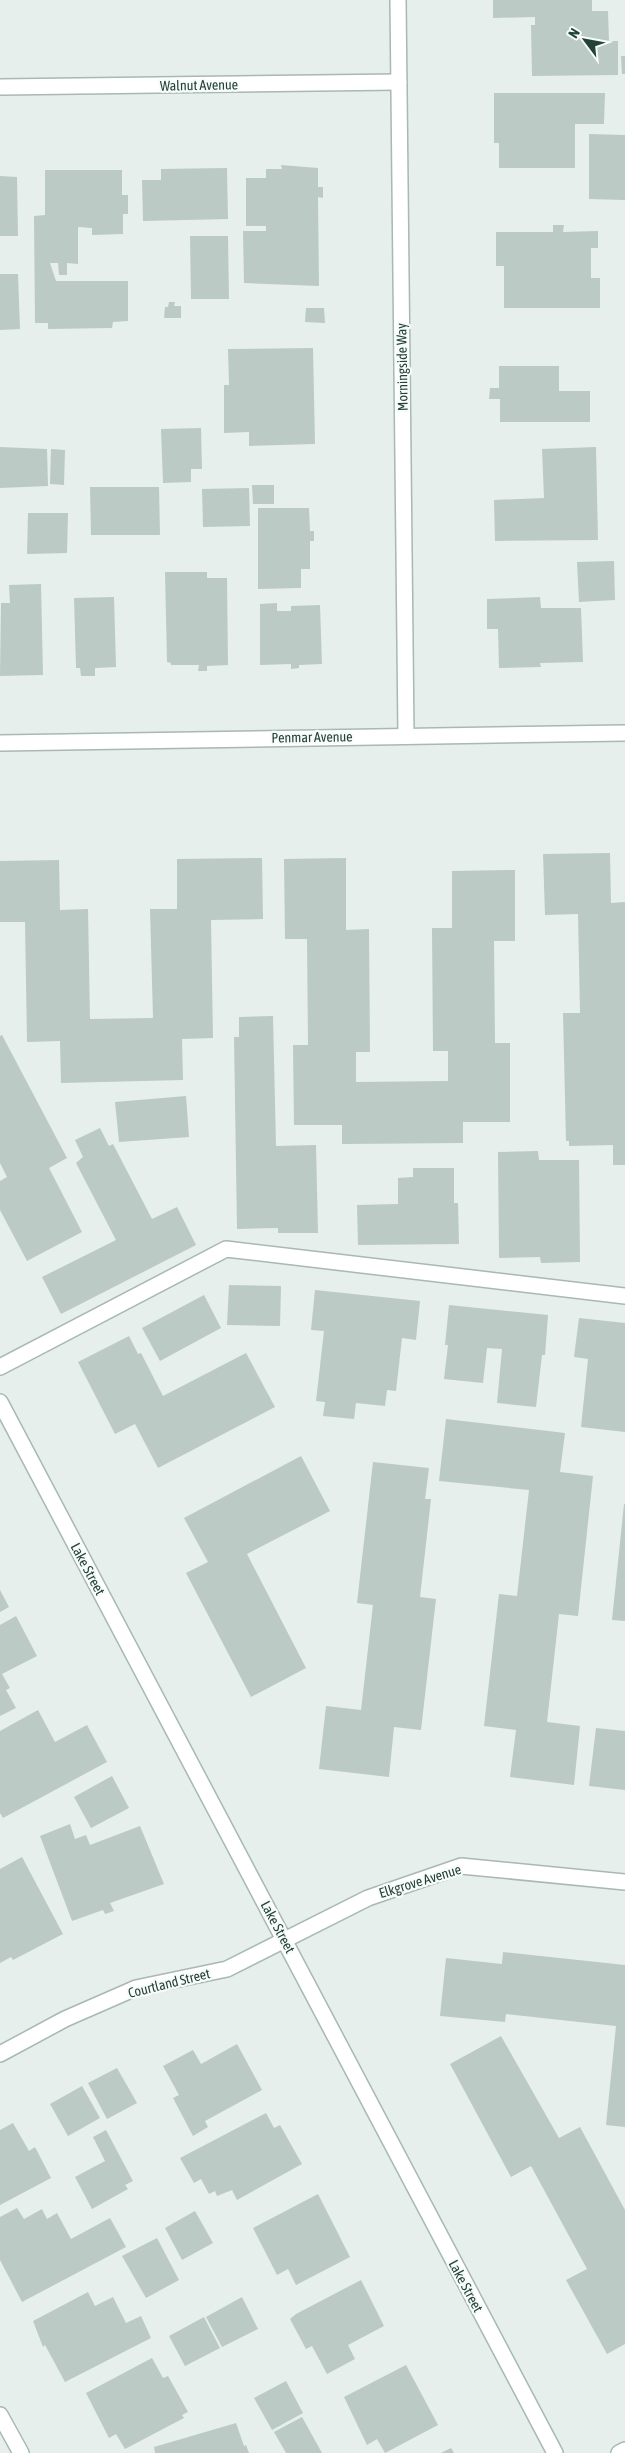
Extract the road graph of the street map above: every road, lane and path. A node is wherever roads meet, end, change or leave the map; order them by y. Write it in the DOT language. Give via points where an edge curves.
graph roads {
  1 [pos="398,0"];
  2 [pos="399,82"];
  3 [pos="0,87"];
  4 [pos="625,732"];
  5 [pos="406,735"];
  6 [pos="0,743"];
  7 [pos="625,1296"];
  8 [pos="0,1367"];
  9 [pos="0,1402"];
  10 [pos="625,1882"];
  11 [pos="285,1941"];
  12 [pos="0,2054"];
  13 [pos="0,2415"];
  14 [pos="625,2450"];
  15 [pos="21,2453"];
  16 [pos="555,2453"];
  17 [pos="619,2453"];
  1 -- 2 [label="street, Morningside Way"];
  2 -- 3 [label="street, Walnut Avenue"];
  2 -- 5 [label="street, Morningside Way"];
  4 -- 5 [label="street, Penmar Avenue"];
  5 -- 6 [label="street, Penmar Avenue"];
  7 -- 8 [label="street" via="226,1249"];
  9 -- 11 [label="street, Lake Street"];
  10 -- 11 [label="street, Elkgrove Avenue" via="461,1866 368,1898"];
  11 -- 12 [label="street, Courtland Street" via="227,1969 136,1988 65,2019"];
  11 -- 16 [label="street, Lake Street"];
  13 -- 15 [label="street"];
  14 -- 17 [label="street"];
}
